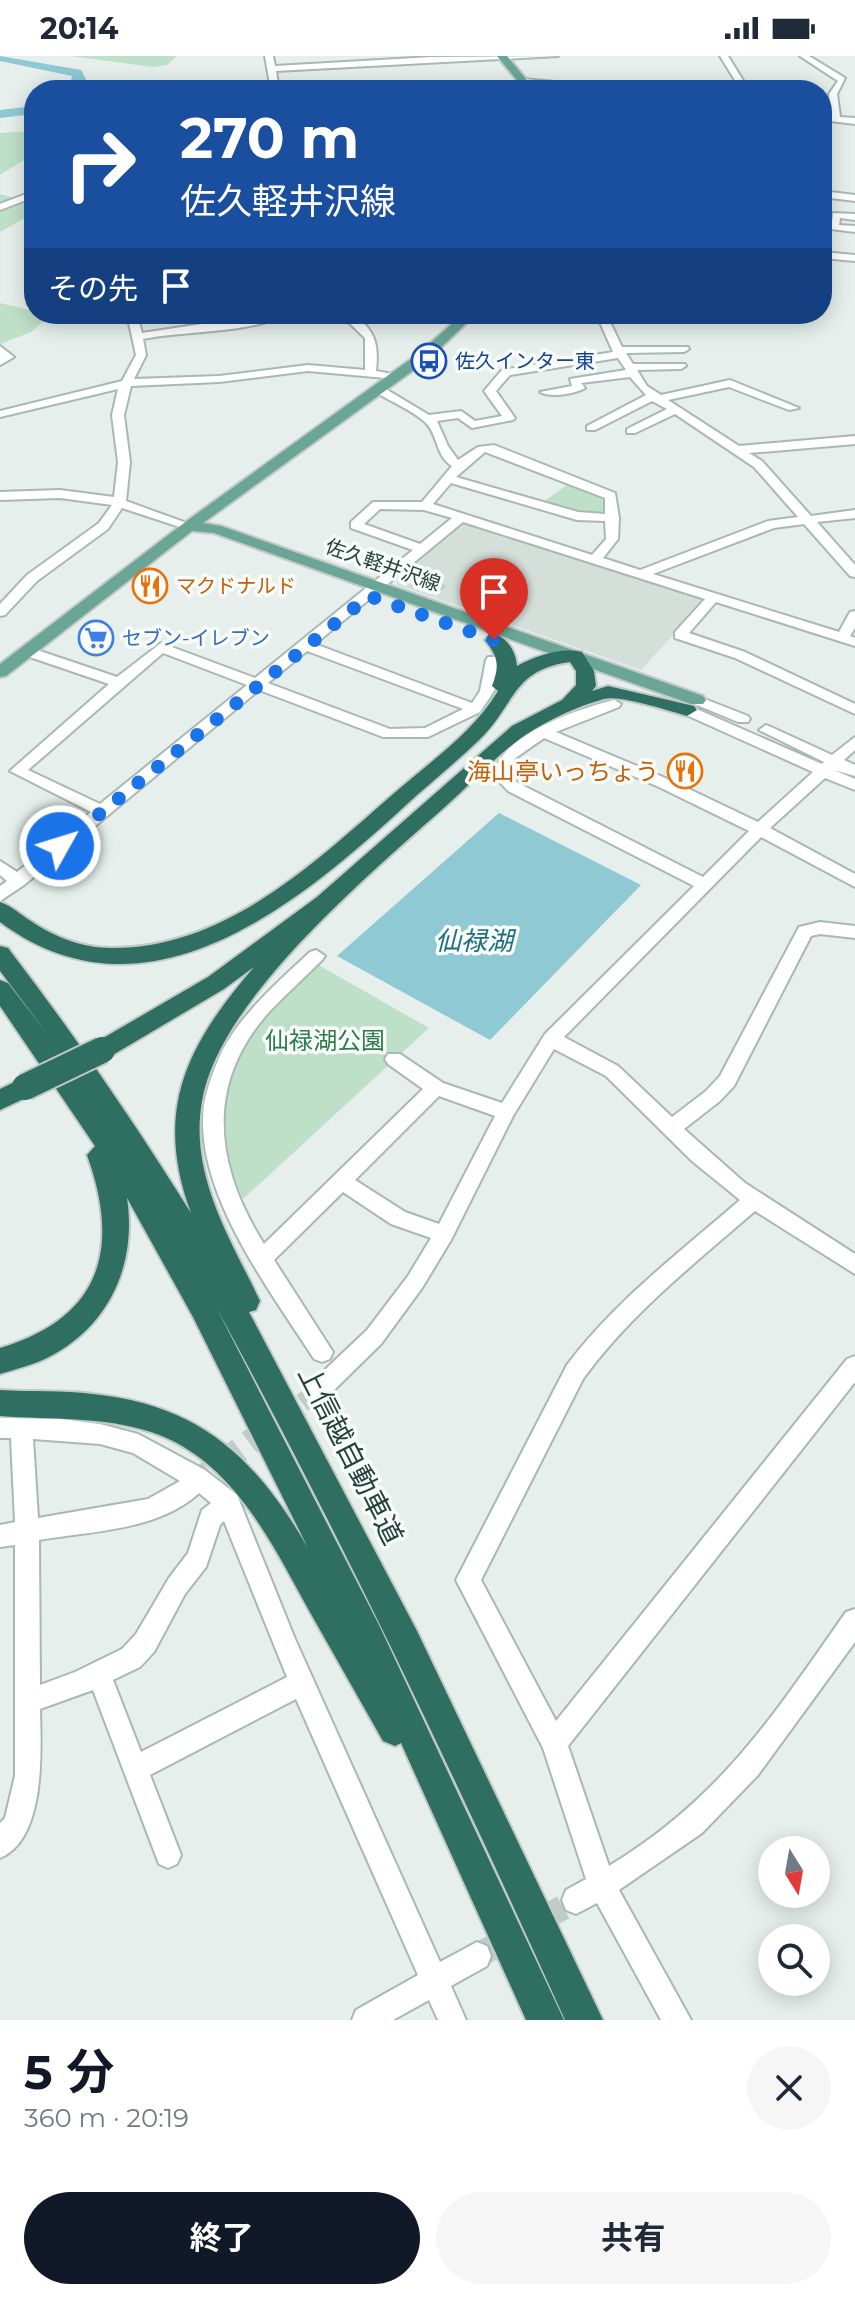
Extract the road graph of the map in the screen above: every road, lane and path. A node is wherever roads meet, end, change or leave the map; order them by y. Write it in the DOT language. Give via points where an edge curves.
graph roads {
  1 [pos="269,56"];
  2 [pos="554,56"];
  3 [pos="724,56"];
  4 [pos="804,56"];
  5 [pos="503,57"];
  6 [pos="272,69"];
  7 [pos="274,80"];
  8 [pos="522,80"];
  9 [pos="739,80"];
  10 [pos="833,94"];
  11 [pos="832,118"];
  12 [pos="836,119"];
  13 [pos="855,121"];
  14 [pos="832,195"];
  15 [pos="24,198"];
  16 [pos="855,198"];
  17 [pos="0,207"];
  18 [pos="855,217"];
  19 [pos="855,229"];
  20 [pos="832,256"];
  21 [pos="855,258"];
  22 [pos="133,324"];
  23 [pos="237,324"];
  24 [pos="363,324"];
  25 [pos="458,324"];
  26 [pos="605,324"];
  27 [pos="135,338"];
  28 [pos="0,349"];
  29 [pos="684,349"];
  30 [pos="619,352"];
  31 [pos="0,362"];
  32 [pos="681,366"];
  33 [pos="630,370"];
  34 [pos="370,373"];
  35 [pos="397,376"];
  36 [pos="574,381"];
  37 [pos="537,382"];
  38 [pos="128,383"];
  39 [pos="380,390"];
  40 [pos="546,392"];
  41 [pos="654,398"];
  42 [pos="793,408"];
  43 [pos="674,410"];
  44 [pos="0,414"];
  45 [pos="429,419"];
  46 [pos="591,428"];
  47 [pos="631,432"];
  48 [pos="855,440"];
  49 [pos="739,450"];
  50 [pos="460,465"];
  51 [pos="450,479"];
  52 [pos="0,496"];
  53 [pos="120,501"];
  54 [pos="425,506"];
  55 [pos="855,514"];
  56 [pos="461,517"];
  57 [pos="613,518"];
  58 [pos="809,519"];
  59 [pos="189,526"];
  60 [pos="855,546"];
  61 [pos="423,549"];
  62 [pos="837,550"];
  63 [pos="595,560"];
  64 [pos="855,573"];
  65 [pos="641,574"];
  66 [pos="374,592"];
  67 [pos="714,597"];
  68 [pos="0,612"];
  69 [pos="855,615"];
  70 [pos="494,640"];
  71 [pos="849,640"];
  72 [pos="307,646"];
  73 [pos="26,651"];
  74 [pos="547,659"];
  75 [pos="493,660"];
  76 [pos="580,664"];
  77 [pos="0,672"];
  78 [pos="117,682"];
  79 [pos="260,685"];
  80 [pos="569,704"];
  81 [pos="614,704"];
  82 [pos="692,705"];
  83 [pos="486,709"];
  84 [pos="855,710"];
  85 [pos="545,733"];
  86 [pos="855,742"];
  87 [pos="828,765"];
  88 [pos="855,771"];
  89 [pos="855,785"];
  90 [pos="103,812"];
  91 [pos="761,828"];
  92 [pos="353,844"];
  93 [pos="0,867"];
  94 [pos="855,881"];
  95 [pos="706,885"];
  96 [pos="6,894"];
  97 [pos="325,902"];
  98 [pos="855,932"];
  99 [pos="0,954"];
  100 [pos="316,956"];
  101 [pos="0,989"];
  102 [pos="0,998"];
  103 [pos="551,1039"];
  104 [pos="97,1044"];
  105 [pos="394,1059"];
  106 [pos="15,1082"];
  107 [pos="436,1088"];
  108 [pos="0,1100"];
  109 [pos="506,1112"];
  110 [pos="670,1129"];
  111 [pos="341,1181"];
  112 [pos="754,1200"];
  113 [pos="444,1234"];
  114 [pos="262,1259"];
  115 [pos="855,1265"];
  116 [pos="322,1352"];
  117 [pos="0,1361"];
  118 [pos="855,1366"];
  119 [pos="319,1390"];
  120 [pos="0,1403"];
  121 [pos="11,1430"];
  122 [pos="190,1487"];
  123 [pos="229,1503"];
  124 [pos="27,1531"];
  125 [pos="0,1536"];
  126 [pos="855,1621"];
  127 [pos="99,1674"];
  128 [pos="302,1683"];
  129 [pos="29,1701"];
  130 [pos="554,1743"];
  131 [pos="135,1769"];
  132 [pos="468,1771"];
  133 [pos="0,1845"];
  134 [pos="168,1855"];
  135 [pos="602,1885"];
  136 [pos="576,1900"];
  137 [pos="477,1956"];
  138 [pos="524,1971"];
  139 [pos="436,1982"];
  140 [pos="366,2020"];
  141 [pos="452,2020"];
  142 [pos="545,2020"];
  143 [pos="584,2020"];
  144 [pos="677,2020"];
  1 -- 6 [label="street"];
  2 -- 5 [label="street"];
  3 -- 9 [label="street"];
  4 -- 10 [label="street" via="841,78"];
  5 -- 6 [label="street"];
  5 -- 8 [label="main road"];
  6 -- 7 [label="street"];
  10 -- 12 [label="street"];
  11 -- 12 [label="street"];
  12 -- 13 [label="street"];
  14 -- 16 [label="street"];
  15 -- 17 [label="street"];
  18 -- 19 [label="street" via="836,215 834,227"];
  20 -- 21 [label="street"];
  22 -- 27 [label="street"];
  23 -- 27 [label="street"];
  24 -- 34 [label="street" via="373,351"];
  25 -- 35 [label="main road"];
  26 -- 30 [label="street"];
  27 -- 38 [label="street" via="141,355"];
  28 -- 31 [label="street" via="9,357"];
  29 -- 30 [label="street"];
  30 -- 33 [label="street"];
  30 -- 45 [label="street" via="506,372 490,391 509,418 472,425 461,414"];
  32 -- 33 [label="street"];
  33 -- 36 [label="street"];
  33 -- 41 [label="street"];
  34 -- 35 [label="street"];
  34 -- 38 [label="street" via="308,368"];
  35 -- 39 [label="main road"];
  36 -- 37 [label="street"];
  36 -- 40 [label="street" via="579,388"];
  38 -- 44 [label="street"];
  38 -- 53 [label="street" via="118,415 124,462"];
  39 -- 45 [label="street"];
  39 -- 59 [label="main road"];
  41 -- 42 [label="street" via="730,383"];
  41 -- 43 [label="street"];
  41 -- 46 [label="street"];
  43 -- 47 [label="street"];
  43 -- 49 [label="street"];
  45 -- 50 [label="street" via="452,462"];
  48 -- 49 [label="street"];
  49 -- 58 [label="street"];
  50 -- 51 [label="street"];
  50 -- 57 [label="street" via="490,448 606,493"];
  51 -- 54 [label="street"];
  51 -- 57 [label="street" via="577,516"];
  52 -- 53 [label="street" via="74,494"];
  53 -- 59 [label="street"];
  53 -- 68 [label="street" via="104,526 32,578"];
  54 -- 56 [label="street"];
  54 -- 61 [label="street" via="377,505 355,525"];
  55 -- 58 [label="street"];
  56 -- 61 [label="street"];
  56 -- 63 [label="street"];
  57 -- 63 [label="street" via="612,539"];
  58 -- 62 [label="street"];
  58 -- 65 [label="street" via="772,524"];
  59 -- 66 [label="main road, 佐久軽井沢線" via="216,529"];
  59 -- 73 [label="main road"];
  60 -- 62 [label="street"];
  61 -- 66 [label="street"];
  62 -- 64 [label="street"];
  63 -- 65 [label="street"];
  65 -- 67 [label="street"];
  66 -- 70 [label="main road, 佐久軽井沢線"];
  66 -- 72 [label="street"];
  66 -- 76 [label="main road, 佐久軽井沢線"];
  67 -- 71 [label="street"];
  67 -- 84 [label="street" via="680,635 740,655"];
  69 -- 71 [label="street"];
  70 -- 74 [label="main road, 佐久軽井沢線"];
  70 -- 83 [label="highway" via="510,661"];
  72 -- 79 [label="street"];
  72 -- 83 [label="street"];
  73 -- 77 [label="main road"];
  73 -- 78 [label="street"];
  74 -- 76 [label="highway"];
  74 -- 83 [label="highway" via="519,671"];
  75 -- 83 [label="street"];
  76 -- 80 [label="highway" via="583,691"];
  76 -- 82 [label="main road, 佐久軽井沢線"];
  78 -- 79 [label="street" via="161,647"];
  78 -- 90 [label="street" via="18,771"];
  79 -- 83 [label="street" via="398,735 428,732"];
  79 -- 90 [label="street"];
  80 -- 82 [label="highway" via="615,692"];
  80 -- 97 [label="highway" via="506,739"];
  81 -- 85 [label="street"];
  82 -- 87 [label="street"];
  83 -- 92 [label="highway" via="480,728"];
  85 -- 91 [label="street"];
  85 -- 95 [label="street" via="511,752 502,769 507,783"];
  86 -- 87 [label="street"];
  87 -- 88 [label="street"];
  87 -- 89 [label="street"];
  87 -- 91 [label="street"];
  90 -- 96 [label="street"];
  91 -- 94 [label="street"];
  91 -- 95 [label="street"];
  92 -- 96 [label="highway" via="218,934 152,953 106,955 63,948 27,930"];
  92 -- 104 [label="highway" via="285,914 237,952"];
  93 -- 96 [label="street"];
  95 -- 103 [label="street"];
  97 -- 104 [label="highway" via="216,983"];
  97 -- 132 [label="highway" via="232,1012 197,1066 187,1102 189,1163 207,1222 427,1675"];
  98 -- 110 [label="street" via="805,931 727,1081"];
  99 -- 132 [label="highway, 上信越自動車道" via="89,1074 191,1235 297,1428"];
  100 -- 114 [label="street" via="266,1002 244,1031 224,1066 213,1104 217,1166"];
  101 -- 138 [label="highway" via="117,1160 229,1359 350,1598"];
  102 -- 117 [label="highway" via="90,1135 112,1188 119,1228 109,1280 86,1313 53,1340"];
  103 -- 109 [label="street"];
  103 -- 110 [label="street" via="612,1071"];
  104 -- 106 [label="highway, bridge"];
  105 -- 107 [label="street"];
  106 -- 108 [label="highway"];
  107 -- 109 [label="street"];
  107 -- 111 [label="street"];
  109 -- 113 [label="street"];
  110 -- 112 [label="street"];
  111 -- 113 [label="street" via="398,1218"];
  111 -- 114 [label="street"];
  112 -- 115 [label="street"];
  112 -- 130 [label="street" via="592,1347 468,1580"];
  113 -- 119 [label="street" via="397,1308"];
  114 -- 116 [label="street"];
  118 -- 130 [label="street"];
  120 -- 138 [label="highway" via="138,1415 192,1434 239,1470 278,1525 382,1704"];
  121 -- 123 [label="street" via="60,1429 138,1444"];
  121 -- 124 [label="street"];
  122 -- 124 [label="street" via="148,1510"];
  123 -- 127 [label="street" via="210,1518 198,1559 145,1643 131,1658"];
  123 -- 128 [label="street"];
  124 -- 125 [label="street"];
  124 -- 129 [label="street"];
  126 -- 135 [label="street" via="730,1788 660,1849"];
  127 -- 129 [label="street"];
  127 -- 131 [label="street"];
  128 -- 131 [label="street"];
  128 -- 139 [label="street"];
  129 -- 133 [label="street" via="28,1776 16,1824"];
  130 -- 135 [label="street"];
  131 -- 134 [label="street"];
  132 -- 143 [label="highway, 上信越自動車道"];
  135 -- 136 [label="street"];
  135 -- 144 [label="street"];
  137 -- 139 [label="street"];
  138 -- 142 [label="highway"];
  139 -- 140 [label="street"];
  139 -- 141 [label="street"];
}
